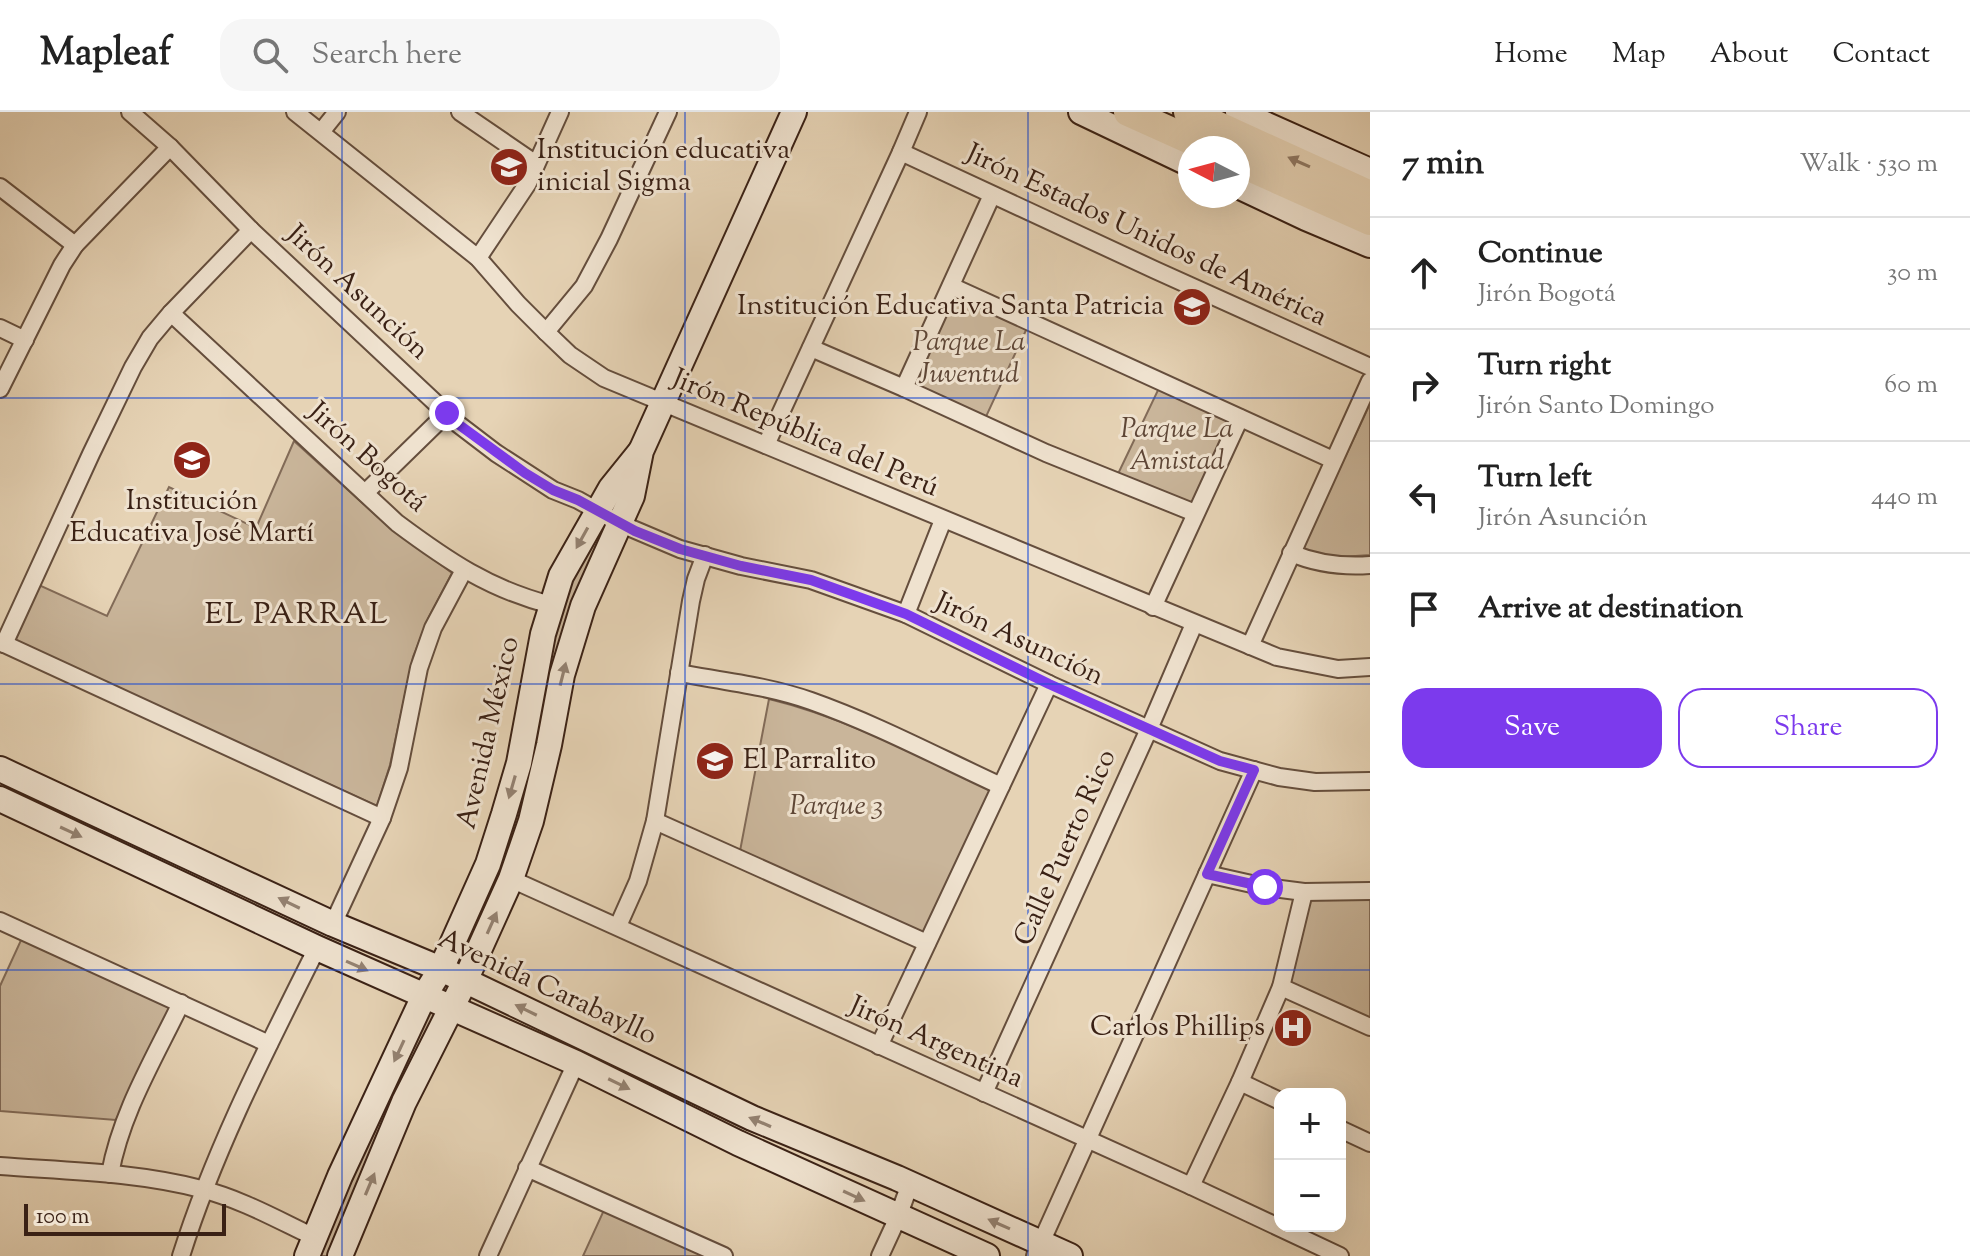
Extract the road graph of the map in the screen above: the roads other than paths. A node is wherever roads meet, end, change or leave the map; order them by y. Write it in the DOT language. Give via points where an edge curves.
graph roads {
  1 [pos="130,112"];
  2 [pos="295,112"];
  3 [pos="337,112"];
  4 [pos="460,112"];
  5 [pos="560,112"];
  6 [pos="668,112"];
  7 [pos="794,112"];
  8 [pos="918,112"];
  9 [pos="1081,112"];
  10 [pos="1128,112"];
  11 [pos="1188,112"];
  12 [pos="1238,112"];
  13 [pos="321,132"];
  14 [pos="1181,136"];
  15 [pos="170,147"];
  16 [pos="901,152"];
  17 [pos="1178,158"];
  18 [pos="536,164"];
  19 [pos="1250,167"];
  20 [pos="1370,171"];
  21 [pos="0,187"];
  22 [pos="1250,192"];
  23 [pos="992,195"];
  24 [pos="1370,195"];
  25 [pos="1370,221"];
  26 [pos="251,230"];
  27 [pos="75,245"];
  28 [pos="1370,245"];
  29 [pos="478,258"];
  30 [pos="951,286"];
  31 [pos="171,313"];
  32 [pos="0,328"];
  33 [pos="546,332"];
  34 [pos="25,340"];
  35 [pos="811,348"];
  36 [pos="1370,367"];
  37 [pos="1370,381"];
  38 [pos="904,388"];
  39 [pos="0,389"];
  40 [pos="662,402"];
  41 [pos="447,413"];
  42 [pos="1240,418"];
  43 [pos="766,445"];
  44 [pos="641,451"];
  45 [pos="1333,460"];
  46 [pos="365,493"];
  47 [pos="598,510"];
  48 [pos="1195,513"];
  49 [pos="943,520"];
  50 [pos="621,524"];
  51 [pos="1291,553"];
  52 [pos="705,555"];
  53 [pos="1370,565"];
  54 [pos="464,570"];
  55 [pos="551,605"];
  56 [pos="1153,607"];
  57 [pos="906,614"];
  58 [pos="1194,624"];
  59 [pos="2,643"];
  60 [pos="1250,646"];
  61 [pos="1370,667"];
  62 [pos="679,673"];
  63 [pos="1049,684"];
  64 [pos="1149,729"];
  65 [pos="0,769"];
  66 [pos="1254,770"];
  67 [pos="1370,781"];
  68 [pos="1001,786"];
  69 [pos="0,799"];
  70 [pos="382,818"];
  71 [pos="655,821"];
  72 [pos="1207,874"];
  73 [pos="511,879"];
  74 [pos="1370,891"];
  75 [pos="1304,892"];
  76 [pos="0,921"];
  77 [pos="333,924"];
  78 [pos="618,926"];
  79 [pos="927,943"];
  80 [pos="317,948"];
  81 [pos="441,969"];
  82 [pos="465,981"];
  83 [pos="1281,987"];
  84 [pos="424,996"];
  85 [pos="181,1003"];
  86 [pos="450,1007"];
  87 [pos="1370,1027"];
  88 [pos="269,1044"];
  89 [pos="879,1046"];
  90 [pos="576,1063"];
  91 [pos="1240,1082"];
  92 [pos="984,1093"];
  93 [pos="1274,1098"];
  94 [pos="1346,1132"];
  95 [pos="1087,1140"];
  96 [pos="1370,1143"];
  97 [pos="0,1166"];
  98 [pos="527,1168"];
  99 [pos="110,1174"];
  100 [pos="910,1184"];
  101 [pos="1191,1186"];
  102 [pos="204,1189"];
  103 [pos="898,1217"];
  104 [pos="311,1247"];
  105 [pos="1038,1249"];
  106 [pos="181,1256"];
  107 [pos="340,1256"];
  108 [pos="488,1256"];
  109 [pos="724,1256"];
  110 [pos="880,1256"];
  111 [pos="987,1256"];
  112 [pos="1070,1256"];
  113 [pos="1340,1256"];
  1 -- 15 [label="street, Jirón Asunción"];
  2 -- 13 [label="street, Jirón República del Perú"];
  3 -- 13 [label="street"];
  4 -- 18 [label="street"];
  5 -- 18 [label="street"];
  6 -- 33 [label="street" via="584,286"];
  7 -- 40 [label="main road, Avenida México"];
  8 -- 16 [label="street"];
  9 -- 17 [label="main road"];
  10 -- 14 [label="highway"];
  24 -- 11 [label="highway, one-way"];
  12 -- 20 [label="main road"];
  13 -- 29 [label="street, Jirón República del Perú"];
  15 -- 26 [label="street, Jirón Asunción"];
  15 -- 27 [label="street"];
  16 -- 23 [label="street, Jirón Estados Unidos de América"];
  16 -- 35 [label="street"];
  18 -- 29 [label="street"];
  19 -- 25 [label="highway"];
  21 -- 27 [label="street"];
  22 -- 28 [label="main road"];
  23 -- 30 [label="street"];
  23 -- 36 [label="street, Jirón Estados Unidos de América"];
  26 -- 31 [label="street"];
  26 -- 41 [label="street, Jirón Asunción"];
  27 -- 34 [label="street"];
  29 -- 33 [label="street, Jirón República del Perú"];
  30 -- 38 [label="street"];
  30 -- 42 [label="street"];
  31 -- 46 [label="street, Jirón Bogotá"];
  31 -- 59 [label="street" via="133,367"];
  32 -- 34 [label="street"];
  33 -- 40 [label="street, Jirón República del Perú" via="604,378"];
  34 -- 39 [label="street"];
  35 -- 38 [label="street"];
  35 -- 43 [label="street"];
  37 -- 45 [label="street"];
  38 -- 48 [label="street"];
  40 -- 43 [label="street, Jirón República del Perú"];
  40 -- 44 [label="main road, Avenida México"];
  41 -- 46 [label="street"];
  41 -- 47 [label="street, Jirón Asunción" via="525,473"];
  42 -- 45 [label="street"];
  42 -- 48 [label="street"];
  43 -- 49 [label="street, Jirón República del Perú"];
  44 -- 47 [label="main road, Avenida México"];
  44 -- 50 [label="main road, Avenida México"];
  45 -- 51 [label="street"];
  46 -- 54 [label="street, Jirón Bogotá" via="397,523"];
  47 -- 50 [label="street, Jirón Asunción"];
  47 -- 55 [label="main road, Avenida México, one-way"];
  48 -- 56 [label="street"];
  49 -- 56 [label="street, Jirón República del Perú"];
  49 -- 57 [label="street"];
  50 -- 52 [label="street, Jirón Asunción"];
  73 -- 50 [label="main road, Avenida México, one-way" via="531,821 562,675 583,606"];
  51 -- 53 [label="street" via="1312,561"];
  51 -- 60 [label="street"];
  52 -- 57 [label="street, Jirón Asunción" via="811,580"];
  52 -- 62 [label="street" via="693,590"];
  54 -- 55 [label="street, Jirón Bogotá"];
  54 -- 70 [label="street" via="419,668 399,768"];
  55 -- 81 [label="main road, Avenida México, one-way" via="504,814 488,864"];
  56 -- 58 [label="street, Jirón República del Perú"];
  57 -- 63 [label="street, Jirón Asunción"];
  58 -- 60 [label="street, Jirón República del Perú"];
  58 -- 64 [label="street, Calle Puerto Rico"];
  59 -- 70 [label="street"];
  60 -- 61 [label="street, Jirón República del Perú" via="1307,664"];
  62 -- 68 [label="street" via="809,701"];
  62 -- 71 [label="street"];
  63 -- 64 [label="street, Jirón Asunción"];
  63 -- 68 [label="street"];
  64 -- 66 [label="street, Jirón Asunción"];
  64 -- 92 [label="street, Calle Puerto Rico"];
  77 -- 65 [label="main road, Avenida Carabayllo, one-way"];
  66 -- 67 [label="street, Jirón Asunción" via="1315,782"];
  66 -- 72 [label="street"];
  68 -- 79 [label="street"];
  69 -- 80 [label="main road, Avenida Carabayllo, one-way"];
  70 -- 77 [label="street"];
  71 -- 78 [label="street"];
  71 -- 79 [label="street"];
  72 -- 75 [label="street"];
  72 -- 95 [label="street"];
  73 -- 78 [label="street, Jirón Argentina"];
  82 -- 73 [label="main road, Avenida México, one-way"];
  74 -- 75 [label="street"];
  75 -- 83 [label="street"];
  76 -- 85 [label="street"];
  77 -- 81 [label="main road, Avenida Carabayllo"];
  78 -- 89 [label="street, Jirón Argentina"];
  79 -- 89 [label="street"];
  80 -- 84 [label="main road, Avenida Carabayllo, one-way"];
  80 -- 88 [label="street"];
  81 -- 82 [label="main road, Avenida Carabayllo"];
  81 -- 84 [label="main road, Avenida México"];
  82 -- 86 [label="main road, Avenida México"];
  100 -- 82 [label="main road, Avenida Carabayllo, one-way" via="752,1118"];
  83 -- 87 [label="street"];
  83 -- 91 [label="street"];
  84 -- 86 [label="main road, Avenida Carabayllo"];
  84 -- 104 [label="main road, Avenida México, one-way"];
  85 -- 88 [label="street"];
  85 -- 99 [label="street" via="126,1117"];
  86 -- 90 [label="main road, Avenida Carabayllo"];
  107 -- 86 [label="main road, Avenida México, one-way"];
  88 -- 102 [label="street"];
  89 -- 92 [label="street, Jirón Argentina"];
  90 -- 98 [label="street"];
  90 -- 103 [label="main road, Avenida Carabayllo, one-way"];
  91 -- 93 [label="street"];
  91 -- 101 [label="street"];
  92 -- 95 [label="street, Jirón Argentina"];
  94 -- 96 [label="street"];
  95 -- 101 [label="street, Jirón Argentina"];
  95 -- 105 [label="street"];
  97 -- 99 [label="street"];
  98 -- 108 [label="street"];
  98 -- 109 [label="street"];
  99 -- 102 [label="street"];
  100 -- 103 [label="street"];
  105 -- 100 [label="main road, Avenida Carabayllo, one-way"];
  101 -- 113 [label="street, Jirón Argentina"];
  102 -- 104 [label="street" via="253,1208"];
  102 -- 106 [label="street"];
  103 -- 110 [label="street"];
  103 -- 111 [label="main road, Avenida Carabayllo"];
  105 -- 112 [label="main road, Avenida Carabayllo"];
}
